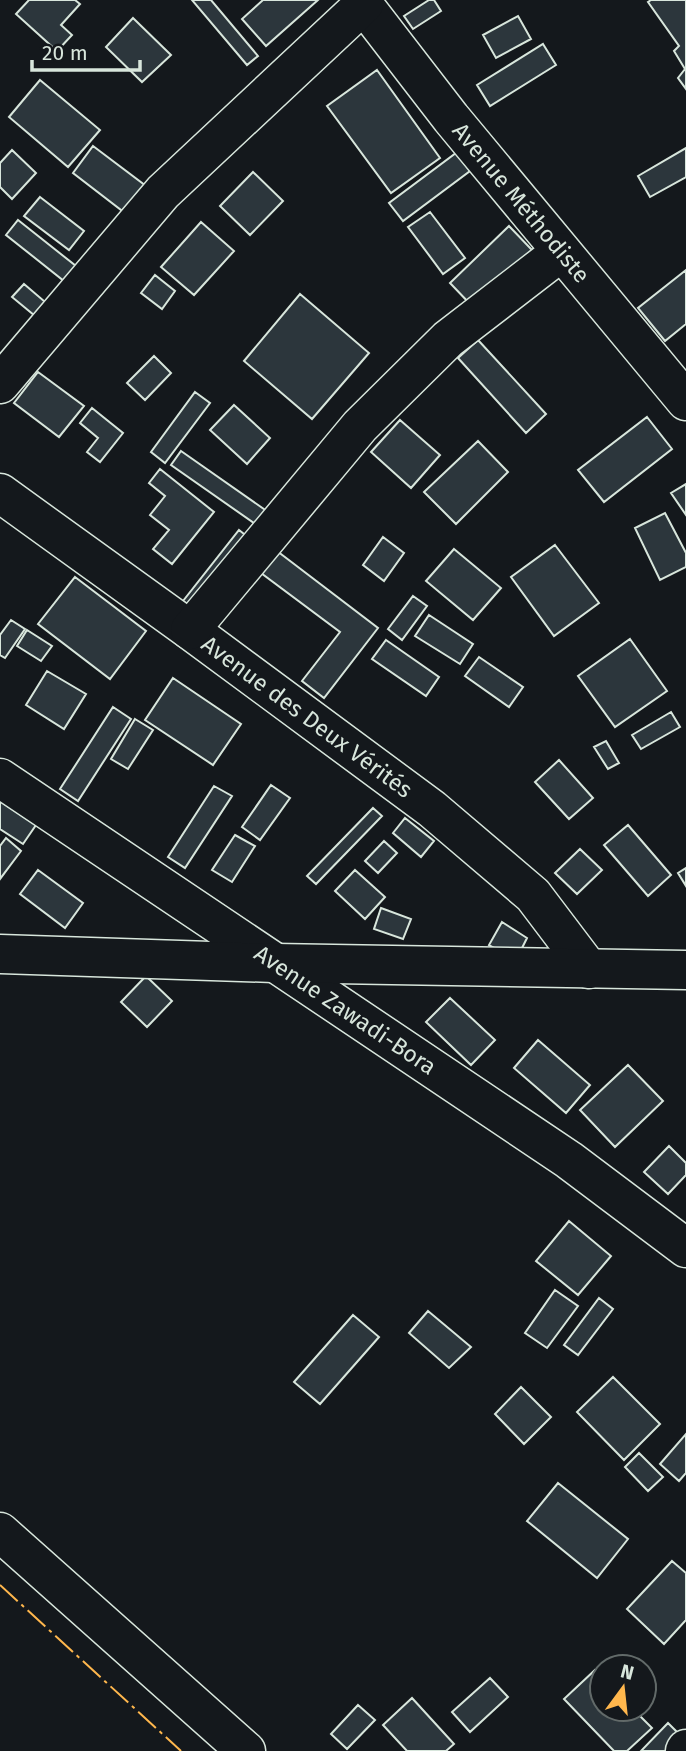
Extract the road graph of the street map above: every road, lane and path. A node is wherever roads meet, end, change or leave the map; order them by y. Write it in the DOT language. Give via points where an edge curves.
graph roads {
  1 [pos="362,2"];
  2 [pos="561,252"];
  3 [pos="0,384"];
  4 [pos="686,401"];
  5 [pos="0,493"];
  6 [pos="190,630"];
  7 [pos="0,778"];
  8 [pos="0,954"];
  9 [pos="274,963"];
  10 [pos="589,969"];
  11 [pos="686,970"];
  12 [pos="686,1248"];
  13 [pos="0,1532"];
  14 [pos="246,1751"];
  1 -- 2 [label="street, Avenue Méthodiste"];
  1 -- 3 [label="street" via="163,192"];
  2 -- 4 [label="street, Avenue Méthodiste"];
  2 -- 6 [label="street" via="448,339 360,426"];
  5 -- 6 [label="street, Avenue des Deux Vérités"];
  6 -- 10 [label="street, Avenue des Deux Vérités" via="442,817 533,895"];
  7 -- 9 [label="street, Avenue Zawadi-Bora"];
  8 -- 9 [label="street"];
  9 -- 10 [label="street"];
  9 -- 12 [label="street, Avenue Zawadi-Bora" via="569,1160"];
  10 -- 11 [label="street"];
  13 -- 14 [label="street"];
}
